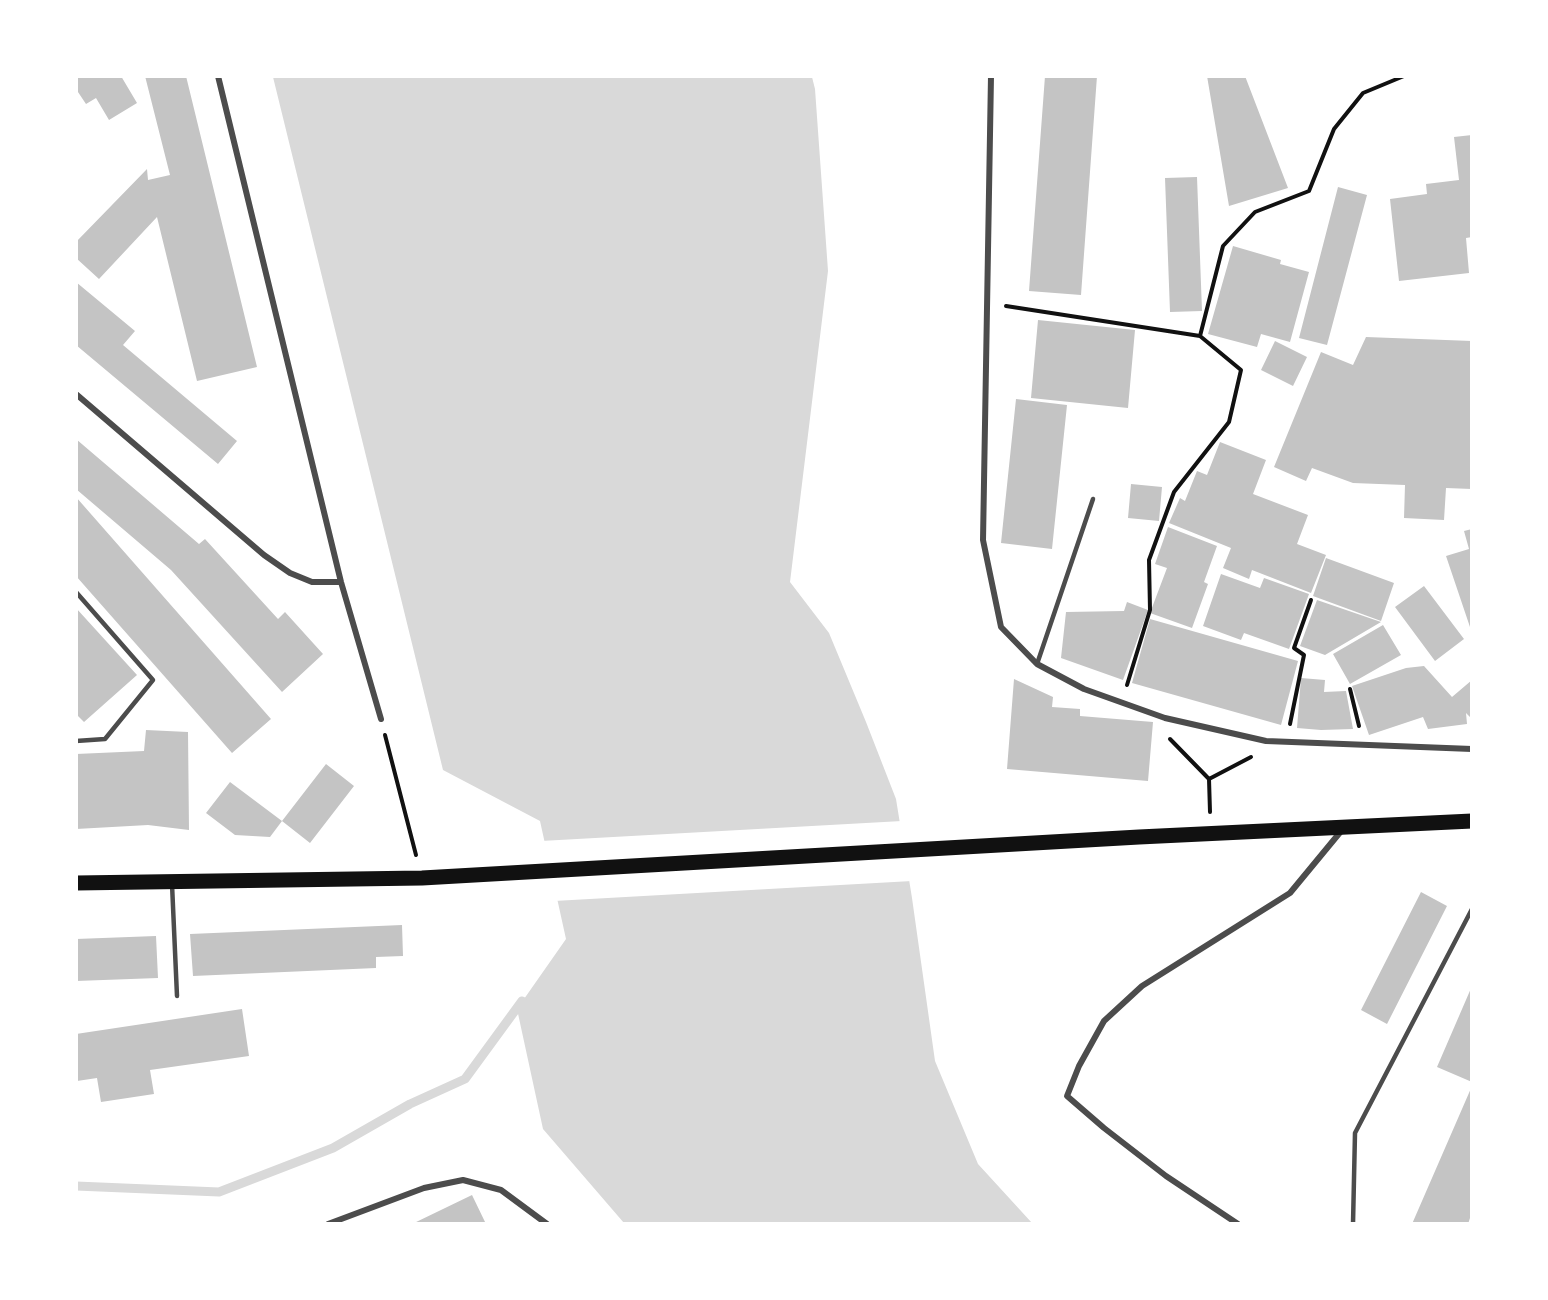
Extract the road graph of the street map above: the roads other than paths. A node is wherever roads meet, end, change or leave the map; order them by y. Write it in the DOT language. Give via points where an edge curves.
graph roads {
  1 [pos="218,76"];
  2 [pos="991,76"];
  3 [pos="76,394"];
  4 [pos="1093,499"];
  5 [pos="341,582"];
  6 [pos="76,592"];
  7 [pos="1037,664"];
  8 [pos="381,719"];
  9 [pos="76,741"];
  10 [pos="1472,749"];
  11 [pos="1472,821"];
  12 [pos="1344,828"];
  13 [pos="172,882"];
  14 [pos="76,883"];
  15 [pos="1472,909"];
  16 [pos="177,996"];
  17 [pos="328,1224"];
  18 [pos="548,1224"];
  19 [pos="1238,1224"];
  20 [pos="1353,1224"];
  1 -- 5 [label="street"];
  2 -- 7 [label="street" via="984,540 1001,627"];
  3 -- 5 [label="street" via="264,555 312,582"];
  4 -- 7 [label="lane"];
  5 -- 8 [label="street"];
  6 -- 9 [label="lane" via="153,680 105,739"];
  7 -- 10 [label="street" via="1084,689 1165,718 1266,741"];
  11 -- 12 [label="main road"];
  12 -- 13 [label="main road" via="422,878"];
  12 -- 19 [label="street" via="1290,893 1142,986 1104,1021 1067,1096 1166,1176"];
  13 -- 14 [label="main road"];
  13 -- 16 [label="lane"];
  15 -- 20 [label="lane" via="1355,1133"];
  17 -- 18 [label="street" via="424,1188 463,1180 501,1190"];
}
